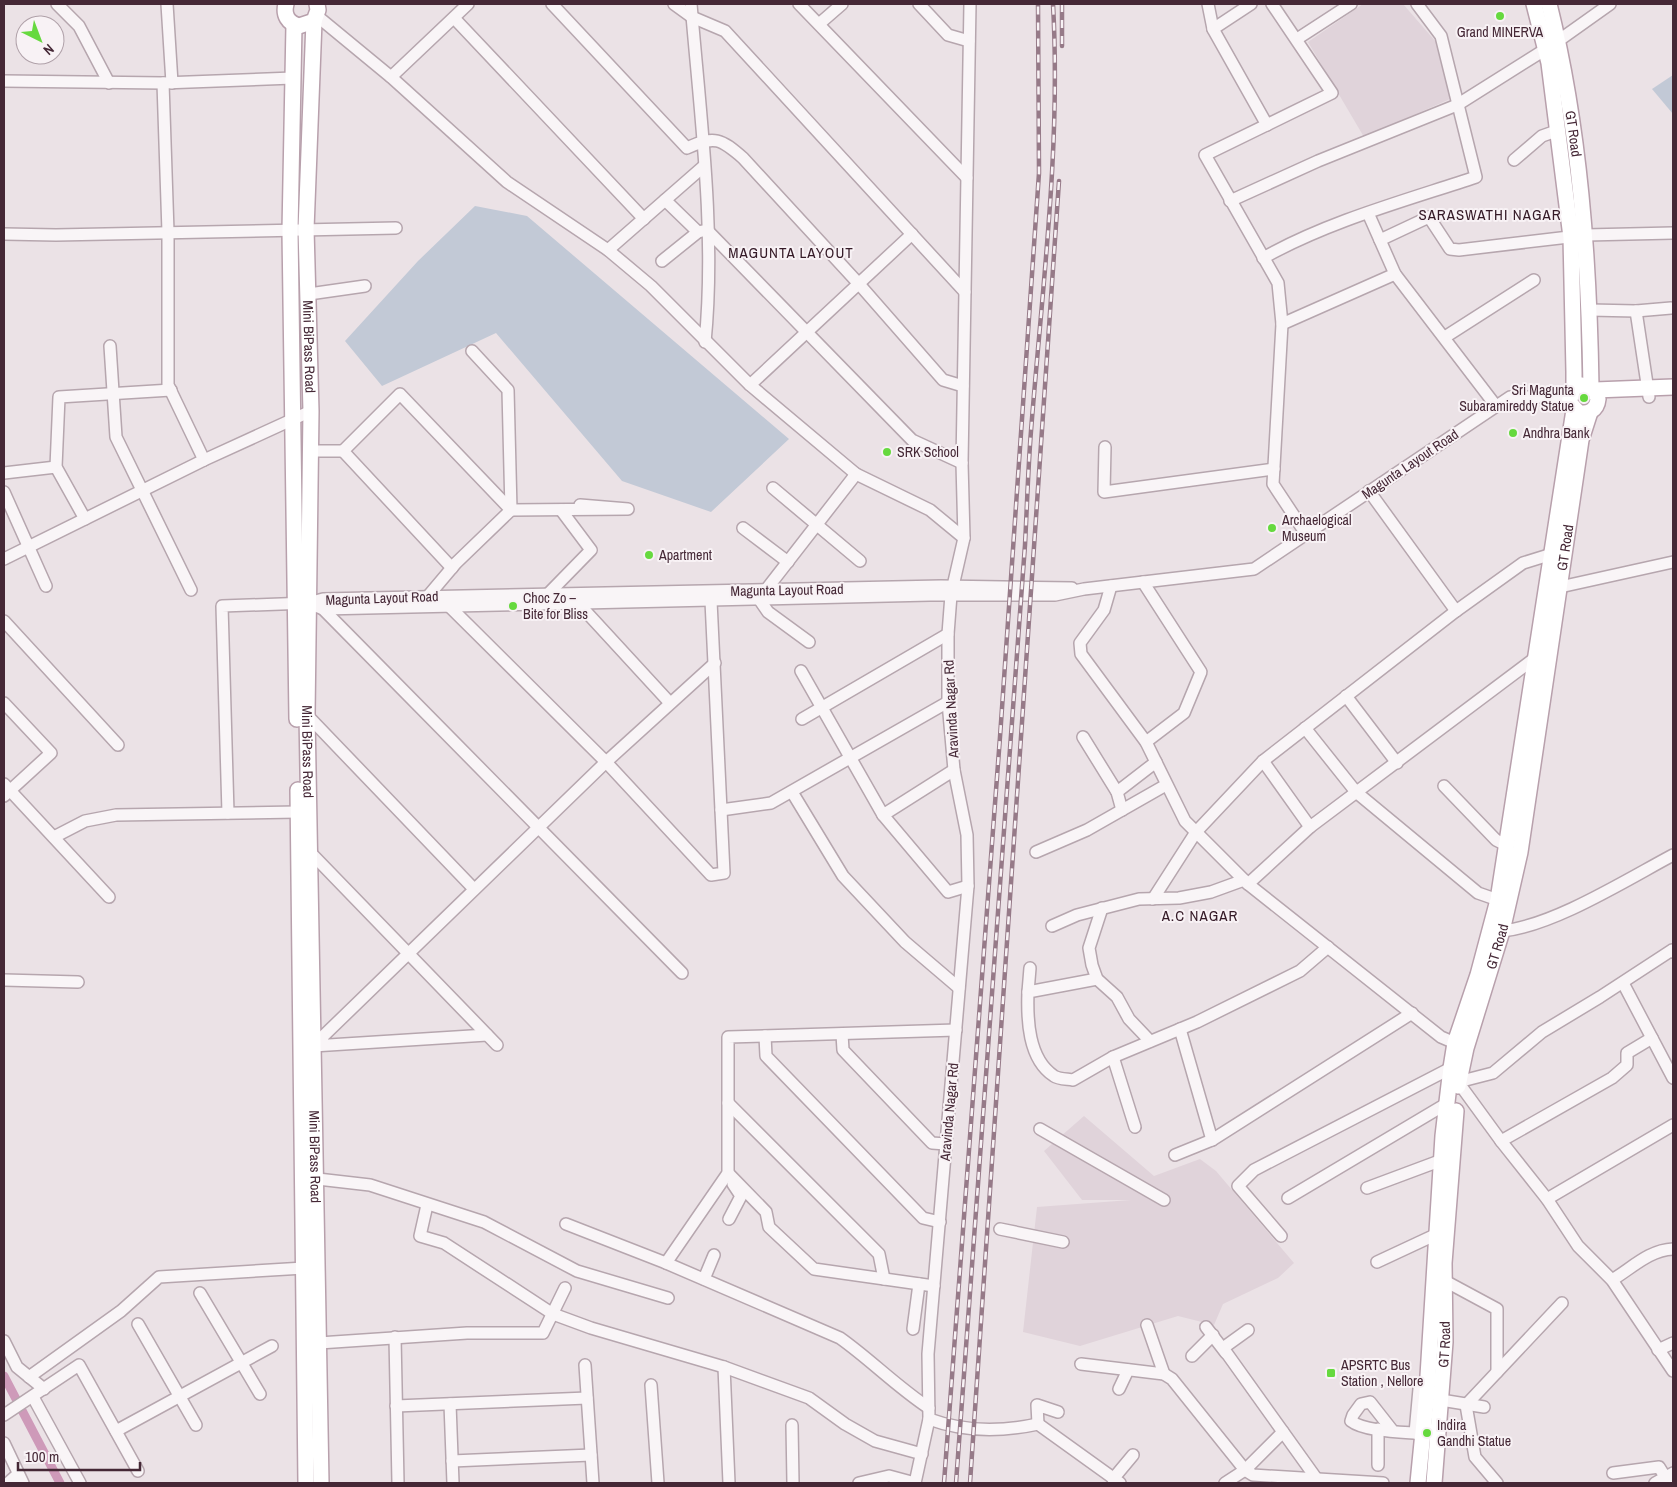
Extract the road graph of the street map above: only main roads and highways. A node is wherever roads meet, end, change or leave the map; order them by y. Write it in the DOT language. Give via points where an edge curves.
graph roads {
  1 [pos="286,4"];
  2 [pos="1534,4"];
  3 [pos="1549,4"];
  4 [pos="316,13"];
  5 [pos="294,24"];
  6 [pos="1552,45"];
  7 [pos="1578,236"];
  8 [pos="1673,387"];
  9 [pos="1648,392"];
  10 [pos="1673,396"];
  11 [pos="1594,397"];
  12 [pos="1572,399"];
  13 [pos="1554,586"];
  14 [pos="302,603"];
  15 [pos="307,1046"];
  16 [pos="310,1178"];
  17 [pos="306,1483"];
  18 [pos="321,1483"];
  19 [pos="1418,1483"];
  20 [pos="1434,1483"];
  1 -- 5 [label="main road" via="286,17"];
  2 -- 6 [label="main road"];
  3 -- 6 [label="main road, GT Road"];
  4 -- 5 [label="main road" via="304,26"];
  4 -- 14 [label="main road, Mini BiPass Road" via="306,229 311,411"];
  5 -- 14 [label="main road" via="290,231 293,417"];
  6 -- 7 [label="main road, GT Road"];
  6 -- 7 [label="main road" via="1559,130"];
  7 -- 11 [label="main road, GT Road" via="1585,252"];
  7 -- 12 [label="main road"];
  8 -- 9 [label="main road"];
  9 -- 10 [label="main road"];
  9 -- 11 [label="main road"];
  11 -- 12 [label="main road" via="1582,384"];
  11 -- 12 [label="main road" via="1582,414"];
  11 -- 13 [label="main road, GT Road" via="1581,440"];
  12 -- 13 [label="main road" via="1552,554"];
  13 -- 19 [label="main road" via="1535,658 1498,900 1455,1043 1451,1068 1419,1434"];
  13 -- 20 [label="main road, GT Road" via="1520,852 1502,932 1458,1082 1444,1281 1445,1342"];
  14 -- 15 [label="main road, Mini BiPass Road" via="310,852"];
  14 -- 15 [label="main road" via="298,812"];
  15 -- 16 [label="main road, Mini BiPass Road"];
  16 -- 17 [label="main road" via="304,1268"];
  16 -- 18 [label="main road, Mini BiPass Road" via="319,1343"];
}
